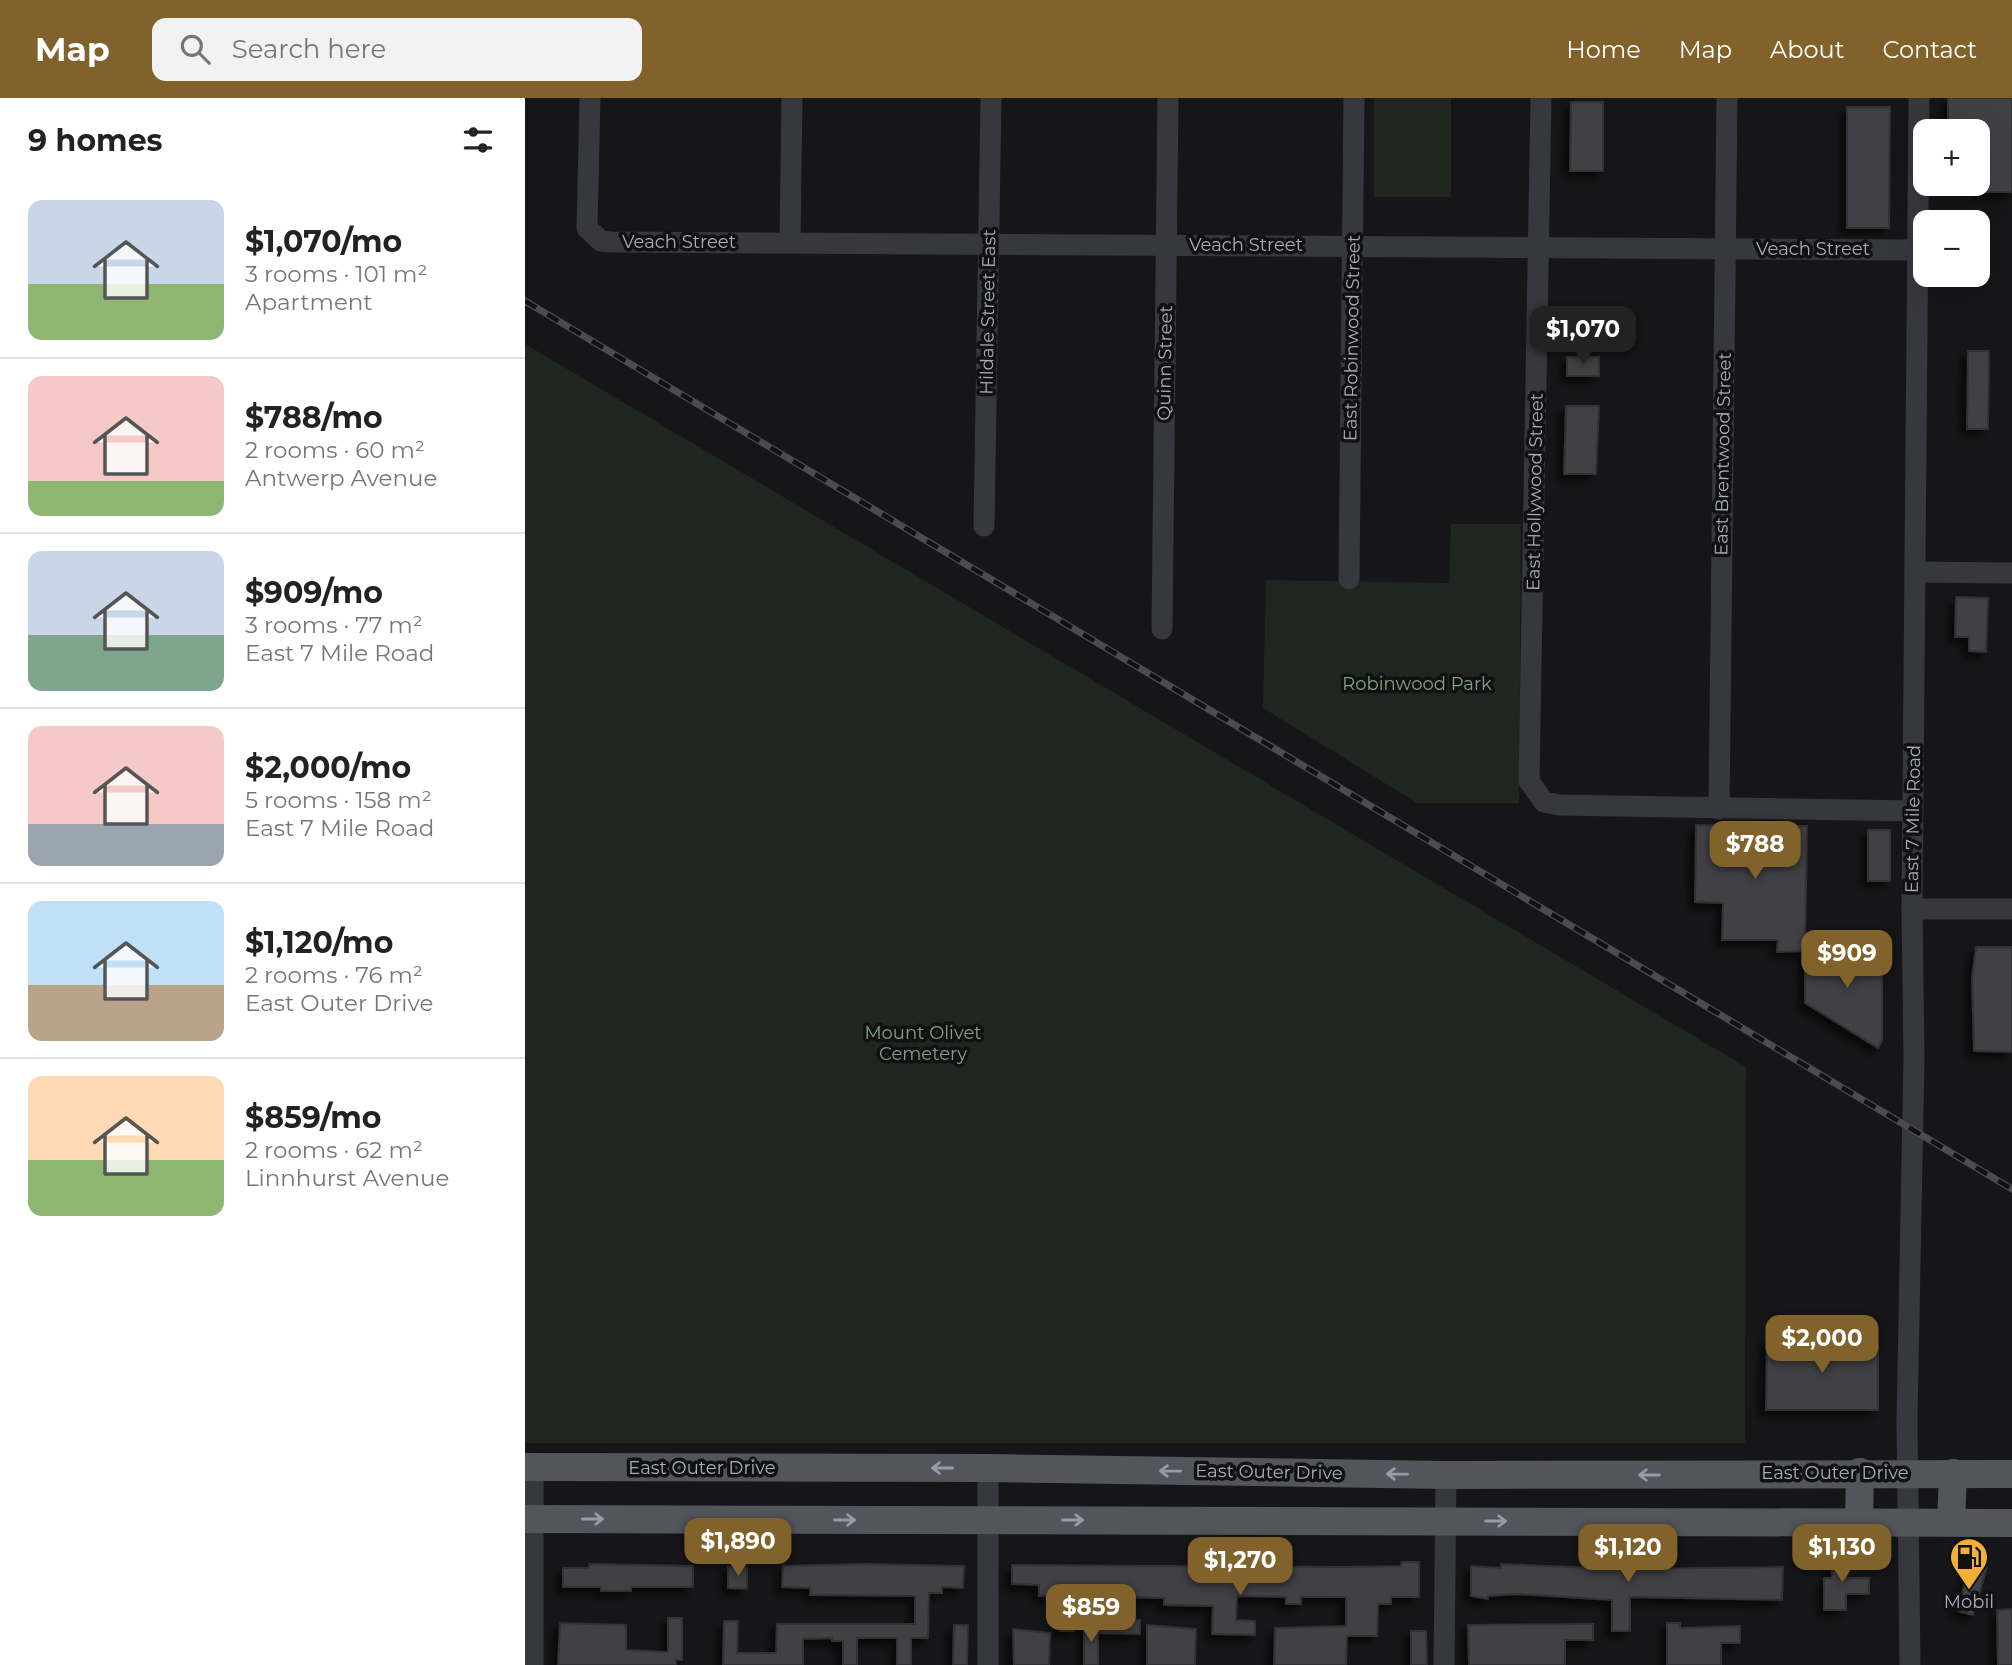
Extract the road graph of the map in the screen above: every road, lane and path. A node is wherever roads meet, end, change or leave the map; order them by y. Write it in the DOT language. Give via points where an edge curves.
graph roads {
  1 [pos="590,98"];
  2 [pos="792,98"];
  3 [pos="991,98"];
  4 [pos="1168,98"];
  5 [pos="1354,98"];
  6 [pos="1541,98"];
  7 [pos="1727,98"];
  8 [pos="1919,98"];
  9 [pos="1918,210"];
  10 [pos="790,242"];
  11 [pos="989,243"];
  12 [pos="1166,245"];
  13 [pos="1353,246"];
  14 [pos="1539,248"];
  15 [pos="1726,249"];
  16 [pos="1913,250"];
  17 [pos="1918,287"];
  18 [pos="985,526"];
  19 [pos="1915,572"];
  20 [pos="2012,573"];
  21 [pos="1349,579"];
  22 [pos="1162,629"];
  23 [pos="1719,809"];
  24 [pos="1913,811"];
  25 [pos="1912,909"];
  26 [pos="2012,909"];
  27 [pos="529,1467"];
  28 [pos="988,1468"];
  29 [pos="1860,1472"];
  30 [pos="1815,1473"];
  31 [pos="1908,1473"];
  32 [pos="1953,1473"];
  33 [pos="2012,1474"];
  34 [pos="1446,1475"];
  35 [pos="529,1519"];
  36 [pos="988,1520"];
  37 [pos="1445,1521"];
  38 [pos="1695,1521"];
  39 [pos="1859,1521"];
  40 [pos="2010,1521"];
  41 [pos="1910,1522"];
  42 [pos="1951,1522"];
  43 [pos="533,1665"];
  44 [pos="988,1665"];
  45 [pos="1444,1665"];
  46 [pos="1910,1665"];
  1 -- 10 [label="street, Veach Street" via="587,228 595,237 611,242"];
  2 -- 10 [label="street"];
  3 -- 11 [label="street, Hildale Street East"];
  4 -- 12 [label="street, Quinn Street"];
  5 -- 13 [label="street, East Robinwood Street"];
  6 -- 14 [label="street, East Hollywood Street"];
  7 -- 15 [label="street, East Brentwood Street"];
  8 -- 9 [label="street, East 7 Mile Road"];
  10 -- 11 [label="street, Veach Street"];
  11 -- 12 [label="street, Veach Street"];
  11 -- 18 [label="street, Hildale Street East"];
  12 -- 13 [label="street, Veach Street"];
  12 -- 22 [label="street, Quinn Street"];
  13 -- 14 [label="street, Veach Street"];
  13 -- 21 [label="street, East Robinwood Street"];
  14 -- 15 [label="street, Veach Street"];
  14 -- 23 [label="street, East Hollywood Street" via="1529,781 1550,804"];
  15 -- 16 [label="street, Veach Street"];
  15 -- 23 [label="street, East Brentwood Street"];
  17 -- 19 [label="street, East 7 Mile Road"];
  19 -- 20 [label="street"];
  19 -- 24 [label="street, East 7 Mile Road"];
  23 -- 24 [label="street"];
  24 -- 25 [label="street, East 7 Mile Road"];
  25 -- 26 [label="street"];
  25 -- 31 [label="street, East 7 Mile Road"];
  28 -- 27 [label="main road, East Outer Drive, one-way"];
  27 -- 35 [label="street"];
  34 -- 28 [label="main road, East Outer Drive, one-way"];
  28 -- 36 [label="street"];
  29 -- 30 [label="main road, East Outer Drive"];
  29 -- 31 [label="main road, East Outer Drive"];
  29 -- 39 [label="main road"];
  30 -- 34 [label="main road, East Outer Drive, one-way"];
  30 -- 38 [label="main road" via="1776,1486 1697,1489 1691,1502"];
  31 -- 32 [label="main road, East Outer Drive"];
  31 -- 41 [label="street, East 7 Mile Road"];
  32 -- 33 [label="main road, East Outer Drive"];
  32 -- 42 [label="main road"];
  34 -- 37 [label="street"];
  35 -- 36 [label="main road, one-way"];
  35 -- 43 [label="street"];
  36 -- 37 [label="main road, one-way"];
  36 -- 44 [label="street"];
  37 -- 38 [label="main road, one-way"];
  37 -- 45 [label="street"];
  38 -- 39 [label="main road"];
  39 -- 41 [label="main road"];
  40 -- 42 [label="main road"];
  41 -- 42 [label="main road"];
  41 -- 46 [label="street, East 7 Mile Road"];
}
